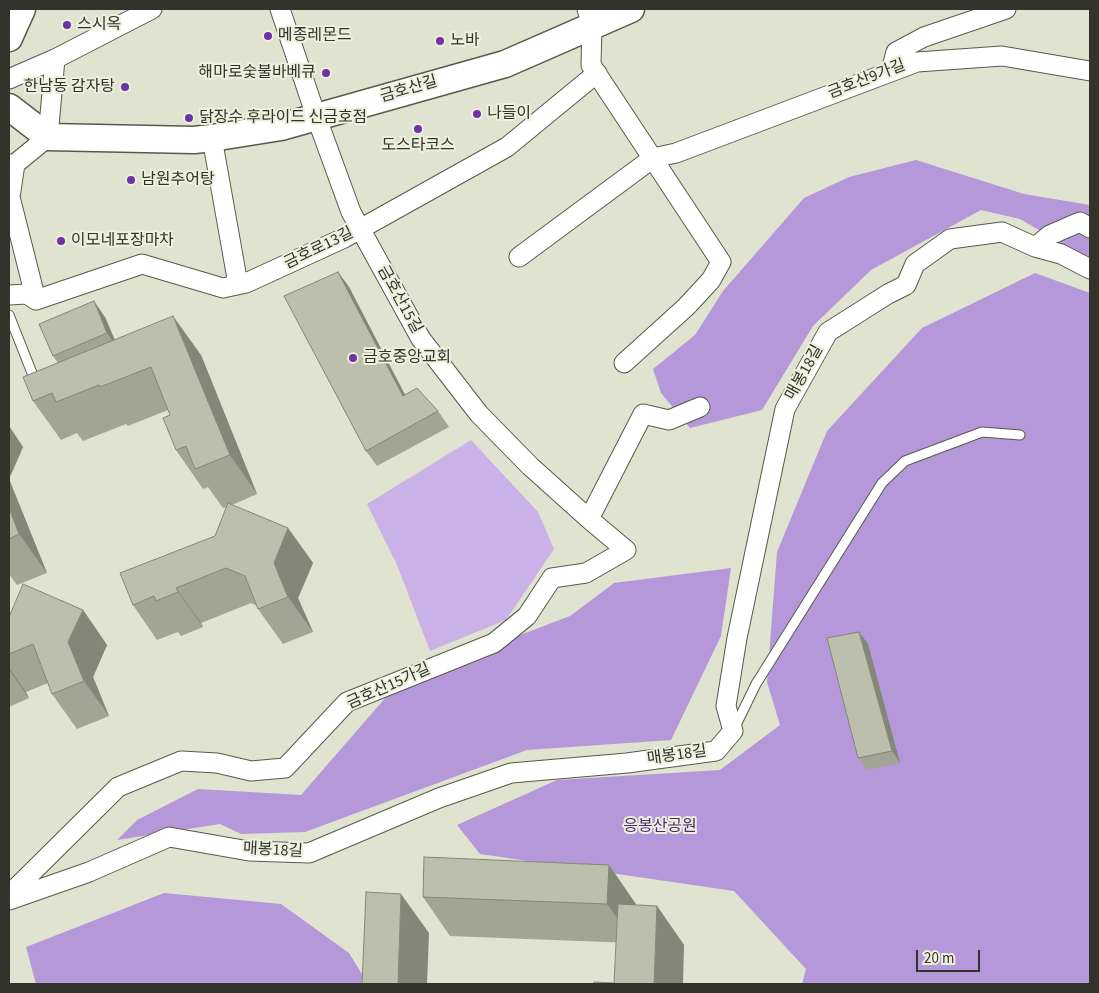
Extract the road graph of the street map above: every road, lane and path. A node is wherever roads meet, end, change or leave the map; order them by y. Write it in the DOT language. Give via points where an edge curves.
graph roads {
  1 [pos="22,9"];
  2 [pos="152,9"];
  3 [pos="280,9"];
  4 [pos="631,9"];
  5 [pos="1006,9"];
  6 [pos="590,17"];
  7 [pos="9,38"];
  8 [pos="55,59"];
  9 [pos="891,71"];
  10 [pos="1090,71"];
  11 [pos="596,73"];
  12 [pos="9,80"];
  13 [pos="9,107"];
  14 [pos="316,116"];
  15 [pos="48,138"];
  16 [pos="212,138"];
  17 [pos="653,158"];
  18 [pos="12,164"];
  19 [pos="1090,228"];
  20 [pos="359,229"];
  21 [pos="1035,248"];
  22 [pos="519,258"];
  23 [pos="1090,269"];
  24 [pos="238,284"];
  25 [pos="9,295"];
  26 [pos="36,300"];
  27 [pos="9,315"];
  28 [pos="624,363"];
  29 [pos="38,388"];
  30 [pos="700,407"];
  31 [pos="1020,435"];
  32 [pos="588,519"];
  33 [pos="626,550"];
  34 [pos="733,731"];
  35 [pos="9,895"];
  36 [pos="9,900"];
  1 -- 7 [label="street"];
  2 -- 8 [label="street"];
  3 -- 14 [label="street, 금호산15길"];
  4 -- 6 [label="street, 금호산길"];
  5 -- 9 [label="street" via="924,38 896,52"];
  6 -- 11 [label="street" via="591,65"];
  6 -- 14 [label="street, 금호산길" via="505,64"];
  8 -- 12 [label="street"];
  8 -- 15 [label="street"];
  9 -- 10 [label="street, 금호산9가길" via="917,62 1002,56"];
  9 -- 17 [label="street, 금호산9가길" via="676,153"];
  11 -- 17 [label="street"];
  11 -- 20 [label="street, 금호로13길" via="507,147"];
  13 -- 15 [label="street"];
  14 -- 16 [label="street, 금호산길" via="280,127"];
  14 -- 20 [label="street, 금호산15길"];
  15 -- 16 [label="street, 금호산길"];
  15 -- 18 [label="street"];
  16 -- 24 [label="street"];
  17 -- 22 [label="street, 금호산9가길"];
  17 -- 28 [label="street" via="721,262 711,280 686,307"];
  18 -- 26 [label="street" via="10,197"];
  19 -- 21 [label="street" via="1080,222 1050,235"];
  20 -- 24 [label="street, 금호로13길"];
  20 -- 32 [label="street, 금호산15길" via="421,339 479,414"];
  21 -- 23 [label="street, 매봉18길" via="1061,254"];
  21 -- 34 [label="street, 매봉18길" via="1002,232 950,239 914,264 906,285 828,332 785,409 726,706"];
  24 -- 26 [label="street, 금호로13길" via="223,288 142,264"];
  25 -- 26 [label="street" via="27,294"];
  27 -- 29 [label="lane"];
  30 -- 32 [label="street" via="669,420 642,414"];
  31 -- 34 [label="lane" via="982,432 905,461 882,483 756,684"];
  32 -- 33 [label="street, 금호산15길"];
  33 -- 35 [label="street, 금호산15가길" via="586,573 552,578 527,616 494,643 347,702 285,768 251,771 217,763 181,761 118,787"];
  34 -- 36 [label="street, 매봉18길" via="716,751 511,773 439,798 309,854 249,851 169,837 89,872"];
}
